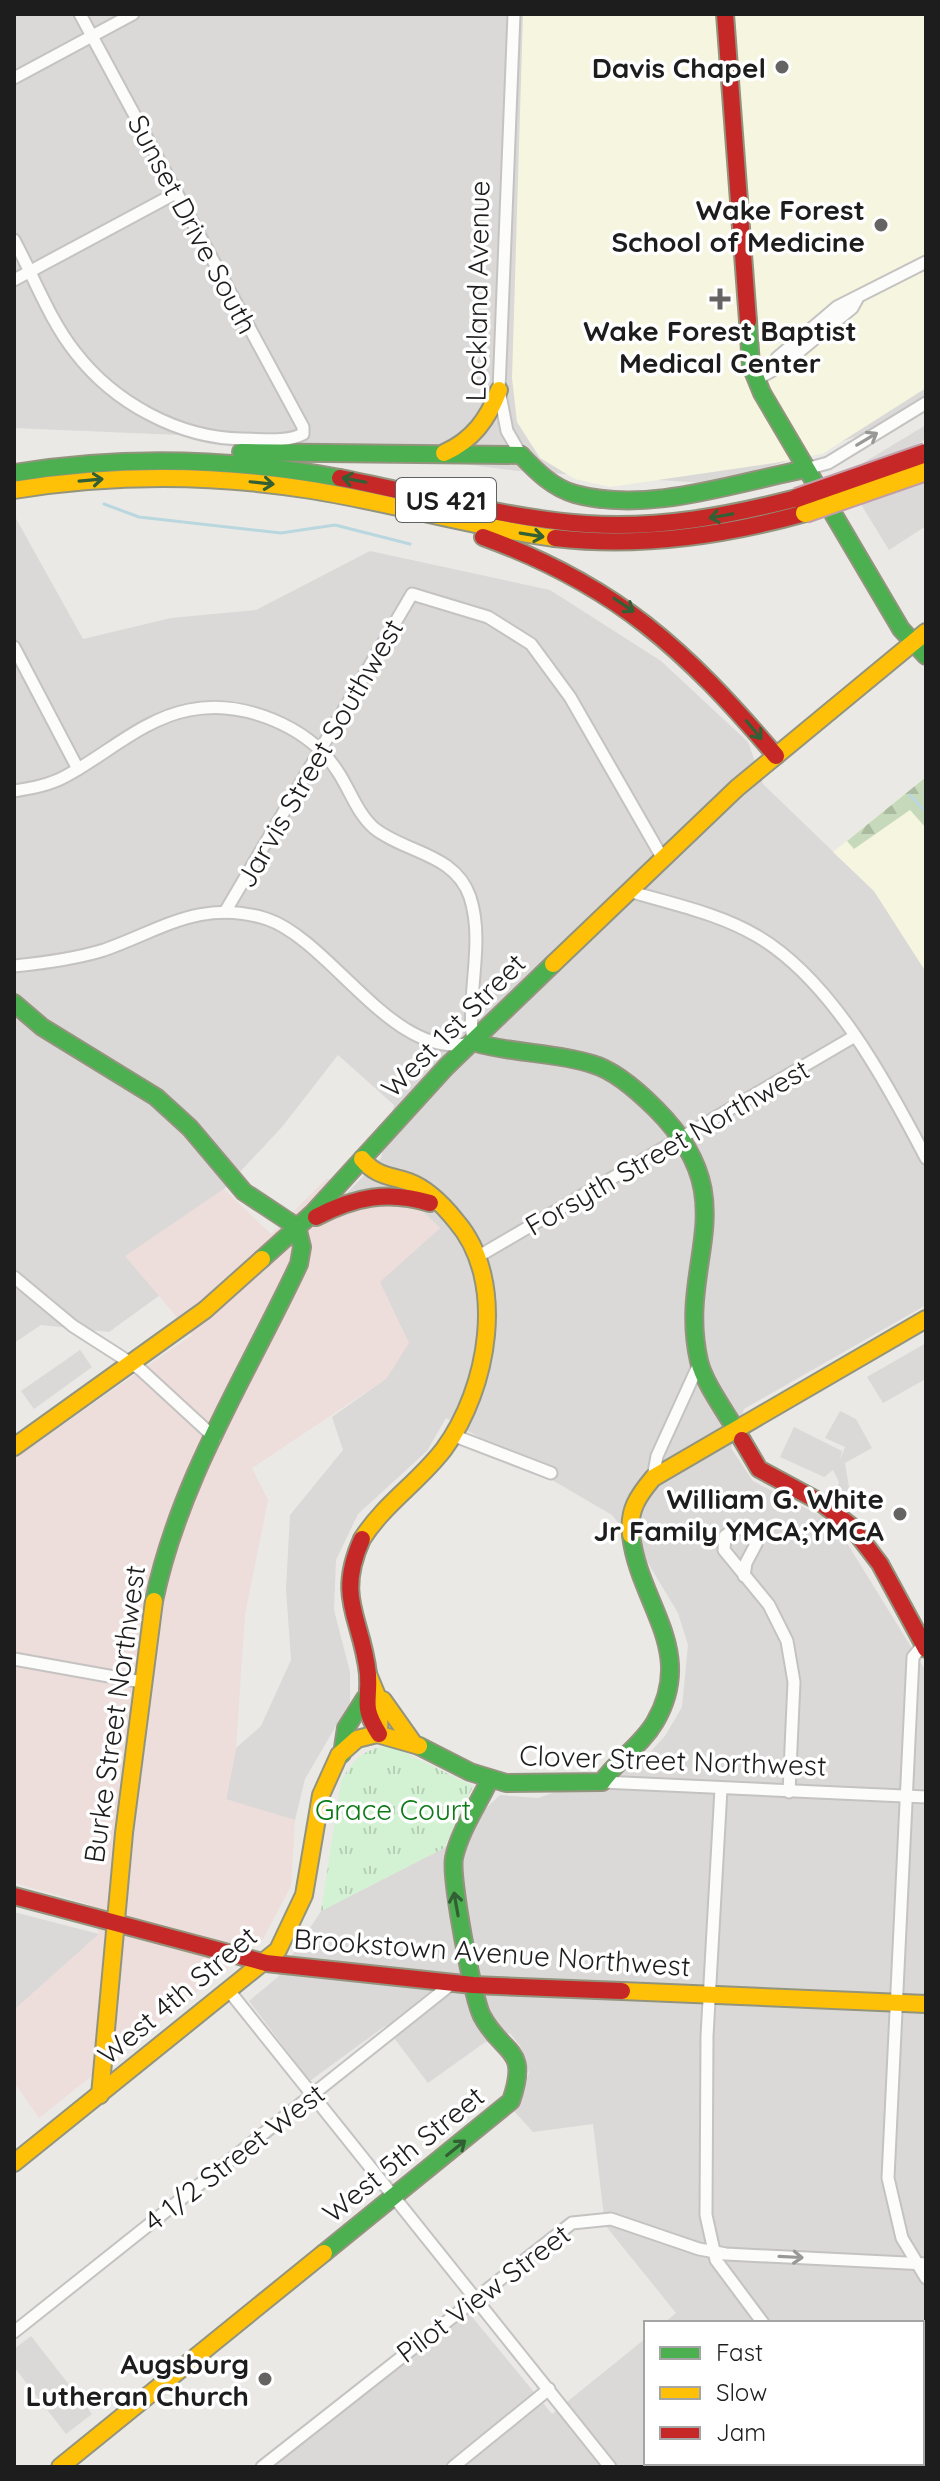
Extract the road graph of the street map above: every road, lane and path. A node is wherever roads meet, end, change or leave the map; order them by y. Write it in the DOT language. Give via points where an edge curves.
graph roads {
  1 [pos="80,14"];
  2 [pos="133,14"];
  3 [pos="514,14"];
  4 [pos="725,14"];
  5 [pos="92,36"];
  6 [pos="14,78"];
  7 [pos="176,193"];
  8 [pos="14,240"];
  9 [pos="926,262"];
  10 [pos="31,271"];
  11 [pos="14,280"];
  12 [pos="755,380"];
  13 [pos="499,390"];
  14 [pos="926,403"];
  15 [pos="926,453"];
  16 [pos="438,454"];
  17 [pos="521,455"];
  18 [pos="95,462"];
  19 [pos="806,469"];
  20 [pos="926,471"];
  21 [pos="14,473"];
  22 [pos="14,490"];
  23 [pos="801,506"];
  24 [pos="401,508"];
  25 [pos="922,645"];
  26 [pos="14,647"];
  27 [pos="321,749"];
  28 [pos="776,756"];
  29 [pos="78,769"];
  30 [pos="14,791"];
  31 [pos="663,859"];
  32 [pos="629,891"];
  33 [pos="225,912"];
  34 [pos="14,966"];
  35 [pos="14,1003"];
  36 [pos="855,1036"];
  37 [pos="473,1042"];
  38 [pos="683,1138"];
  39 [pos="926,1158"];
  40 [pos="362,1159"];
  41 [pos="440,1207"];
  42 [pos="297,1227"];
  43 [pos="479,1256"];
  44 [pos="14,1277"];
  45 [pos="926,1319"];
  46 [pos="134,1364"];
  47 [pos="699,1364"];
  48 [pos="736,1429"];
  49 [pos="455,1436"];
  50 [pos="215,1438"];
  51 [pos="14,1447"];
  52 [pos="551,1473"];
  53 [pos="653,1478"];
  54 [pos="744,1576"];
  55 [pos="925,1647"];
  56 [pos="14,1659"];
  57 [pos="142,1682"];
  58 [pos="372,1696"];
  59 [pos="379,1734"];
  60 [pos="412,1741"];
  61 [pos="342,1754"];
  62 [pos="490,1779"];
  63 [pos="602,1782"];
  64 [pos="721,1789"];
  65 [pos="789,1792"];
  66 [pos="905,1797"];
  67 [pos="926,1797"];
  68 [pos="14,1896"];
  69 [pos="115,1924"];
  70 [pos="229,1952"];
  71 [pos="266,1963"];
  72 [pos="454,1982"];
  73 [pos="473,1985"];
  74 [pos="233,1990"];
  75 [pos="711,1996"];
  76 [pos="895,2002"];
  77 [pos="926,2004"];
  78 [pos="100,2095"];
  79 [pos="313,2095"];
  80 [pos="14,2163"];
  81 [pos="395,2198"];
  82 [pos="713,2252"];
  83 [pos="922,2264"];
  84 [pos="926,2278"];
  85 [pos="474,2298"];
  86 [pos="761,2321"];
  87 [pos="14,2332"];
  88 [pos="549,2389"];
  89 [pos="926,2457"];
  90 [pos="60,2467"];
  91 [pos="262,2467"];
  92 [pos="453,2467"];
  93 [pos="610,2467"];
  94 [pos="924,2467"];
  1 -- 5 [label="street, Sunset Drive South"];
  2 -- 5 [label="street"];
  3 -- 13 [label="street, Lockland Avenue"];
  4 -- 12 [label="main road" via="746,338"];
  5 -- 6 [label="street"];
  5 -- 7 [label="street, Sunset Drive South"];
  7 -- 10 [label="street"];
  7 -- 10 [label="street, Sunset Drive South" via="303,434 224,439 156,419 99,380 75,353"];
  8 -- 10 [label="street"];
  9 -- 12 [label="street" via="837,307 777,358 775,368"];
  10 -- 11 [label="street"];
  12 -- 19 [label="main road"];
  13 -- 16 [label="main road" via="479,430"];
  13 -- 17 [label="street, Lockland Avenue" via="507,431"];
  19 -- 14 [label="street, one-way" via="828,463"];
  15 -- 23 [label="main road, US 421, bridge"];
  16 -- 17 [label="main road"];
  16 -- 18 [label="main road" via="146,450 120,451"];
  17 -- 19 [label="main road, Lockland Avenue" via="564,489 609,499 659,496"];
  18 -- 21 [label="main road, US 421"];
  23 -- 18 [label="main road, US 421, one-way" via="710,518 592,524 516,515 274,467 184,460"];
  19 -- 25 [label="main road"];
  20 -- 23 [label="main road, US 421, bridge"];
  22 -- 24 [label="main road, US 421, one-way" via="96,479 199,478 272,484"];
  24 -- 23 [label="main road, US 421, one-way" via="528,534 620,542 712,535"];
  24 -- 28 [label="main road, one-way" via="417,520 524,551 615,599 694,662"];
  25 -- 28 [label="main road, West 1st Street"];
  26 -- 29 [label="street"];
  27 -- 29 [label="street" via="255,714 210,706 155,722"];
  27 -- 31 [label="street, Jarvis Street Southwest" via="412,594 488,617 531,644 570,697"];
  27 -- 33 [label="street, Jarvis Street Southwest"];
  27 -- 37 [label="street" via="375,829 432,856 462,881 475,918 469,1016"];
  28 -- 31 [label="main road, West 1st Street"];
  29 -- 30 [label="street" via="47,784"];
  31 -- 32 [label="main road, West 1st Street"];
  32 -- 36 [label="street" via="730,922 757,936 780,951"];
  32 -- 37 [label="main road, West 1st Street"];
  33 -- 34 [label="street" via="173,920 73,958"];
  33 -- 37 [label="street" via="267,919 291,931 385,1016 424,1037 449,1047"];
  35 -- 42 [label="main road" via="42,1027 156,1097 244,1192"];
  36 -- 38 [label="street, Forsyth Street Northwest"];
  36 -- 39 [label="street"];
  37 -- 38 [label="main road" via="594,1064 665,1114"];
  37 -- 40 [label="main road, West 1st Street"];
  38 -- 43 [label="street, Forsyth Street Northwest"];
  38 -- 47 [label="main road" via="707,1207 694,1329"];
  40 -- 41 [label="main road" via="377,1177 418,1187"];
  40 -- 42 [label="main road, West 1st Street"];
  41 -- 42 [label="main road" via="400,1194 370,1194"];
  41 -- 43 [label="main road"];
  42 -- 46 [label="main road, West 1st Street" via="193,1321"];
  42 -- 50 [label="main road, Burke Street Northwest" via="299,1264"];
  43 -- 49 [label="main road" via="485,1299 483,1352 474,1397"];
  44 -- 46 [label="street" via="73,1326"];
  45 -- 48 [label="main road"];
  46 -- 50 [label="street"];
  46 -- 51 [label="main road, West 1st Street"];
  47 -- 48 [label="main road"];
  47 -- 53 [label="street" via="657,1456"];
  48 -- 53 [label="main road"];
  48 -- 55 [label="main road" via="759,1469 820,1502 851,1526 880,1564"];
  49 -- 52 [label="street"];
  49 -- 58 [label="main road" via="428,1469 378,1512 358,1547 349,1596"];
  50 -- 57 [label="main road, Burke Street Northwest" via="163,1562"];
  53 -- 63 [label="main road" via="635,1502 631,1547 665,1627 671,1676 655,1724"];
  54 -- 65 [label="street" via="781,1622 793,1663"];
  55 -- 66 [label="street" via="913,1657"];
  56 -- 57 [label="street"];
  57 -- 69 [label="main road, Burke Street Northwest"];
  58 -- 59 [label="main road" via="371,1722"];
  58 -- 60 [label="main road"];
  58 -- 61 [label="main road, West 4th Street" via="346,1728"];
  59 -- 60 [label="main road, Clover Street Northwest"];
  59 -- 61 [label="main road" via="357,1741"];
  60 -- 62 [label="main road, Clover Street Northwest"];
  61 -- 71 [label="main road, West 4th Street" via="323,1788 302,1905"];
  62 -- 63 [label="main road, Clover Street Northwest" via="535,1786"];
  73 -- 62 [label="main road, West 5th Street, one-way" via="453,1886 454,1857"];
  63 -- 64 [label="street, Clover Street Northwest"];
  64 -- 65 [label="street, Clover Street Northwest"];
  64 -- 75 [label="street"];
  65 -- 66 [label="street, Clover Street Northwest"];
  66 -- 67 [label="street, Clover Street Northwest"];
  66 -- 76 [label="street"];
  68 -- 69 [label="main road, Brookstown Avenue Northwest"];
  69 -- 70 [label="main road, Brookstown Avenue Northwest"];
  69 -- 78 [label="main road, Burke Street Northwest"];
  70 -- 71 [label="main road, Brookstown Avenue Northwest"];
  70 -- 74 [label="main road" via="237,1972"];
  71 -- 72 [label="main road, Brookstown Avenue Northwest"];
  71 -- 74 [label="main road, West 4th Street"];
  72 -- 73 [label="main road, Brookstown Avenue Northwest"];
  72 -- 79 [label="street, 4 1/2 Street West"];
  73 -- 75 [label="main road, Brookstown Avenue Northwest"];
  81 -- 73 [label="main road, West 5th Street, one-way" via="500,2113 517,2090 518,2061 481,2015"];
  74 -- 78 [label="main road, West 4th Street"];
  74 -- 79 [label="street"];
  75 -- 76 [label="main road, Brookstown Avenue Northwest"];
  75 -- 82 [label="street" via="705,2169"];
  76 -- 77 [label="main road, Brookstown Avenue Northwest"];
  76 -- 83 [label="street" via="888,2178 902,2238"];
  78 -- 80 [label="main road, West 4th Street"];
  79 -- 81 [label="street"];
  79 -- 87 [label="street, 4 1/2 Street West"];
  81 -- 85 [label="street"];
  81 -- 90 [label="main road, West 5th Street"];
  82 -- 83 [label="street, Pilot View Street, one-way"];
  82 -- 85 [label="street, Pilot View Street" via="611,2219 583,2220 562,2230"];
  82 -- 86 [label="street" via="726,2278"];
  83 -- 84 [label="street"];
  85 -- 88 [label="street"];
  85 -- 91 [label="street, Pilot View Street"];
  88 -- 92 [label="street"];
  88 -- 93 [label="street"];
  89 -- 94 [label="street"];
}
